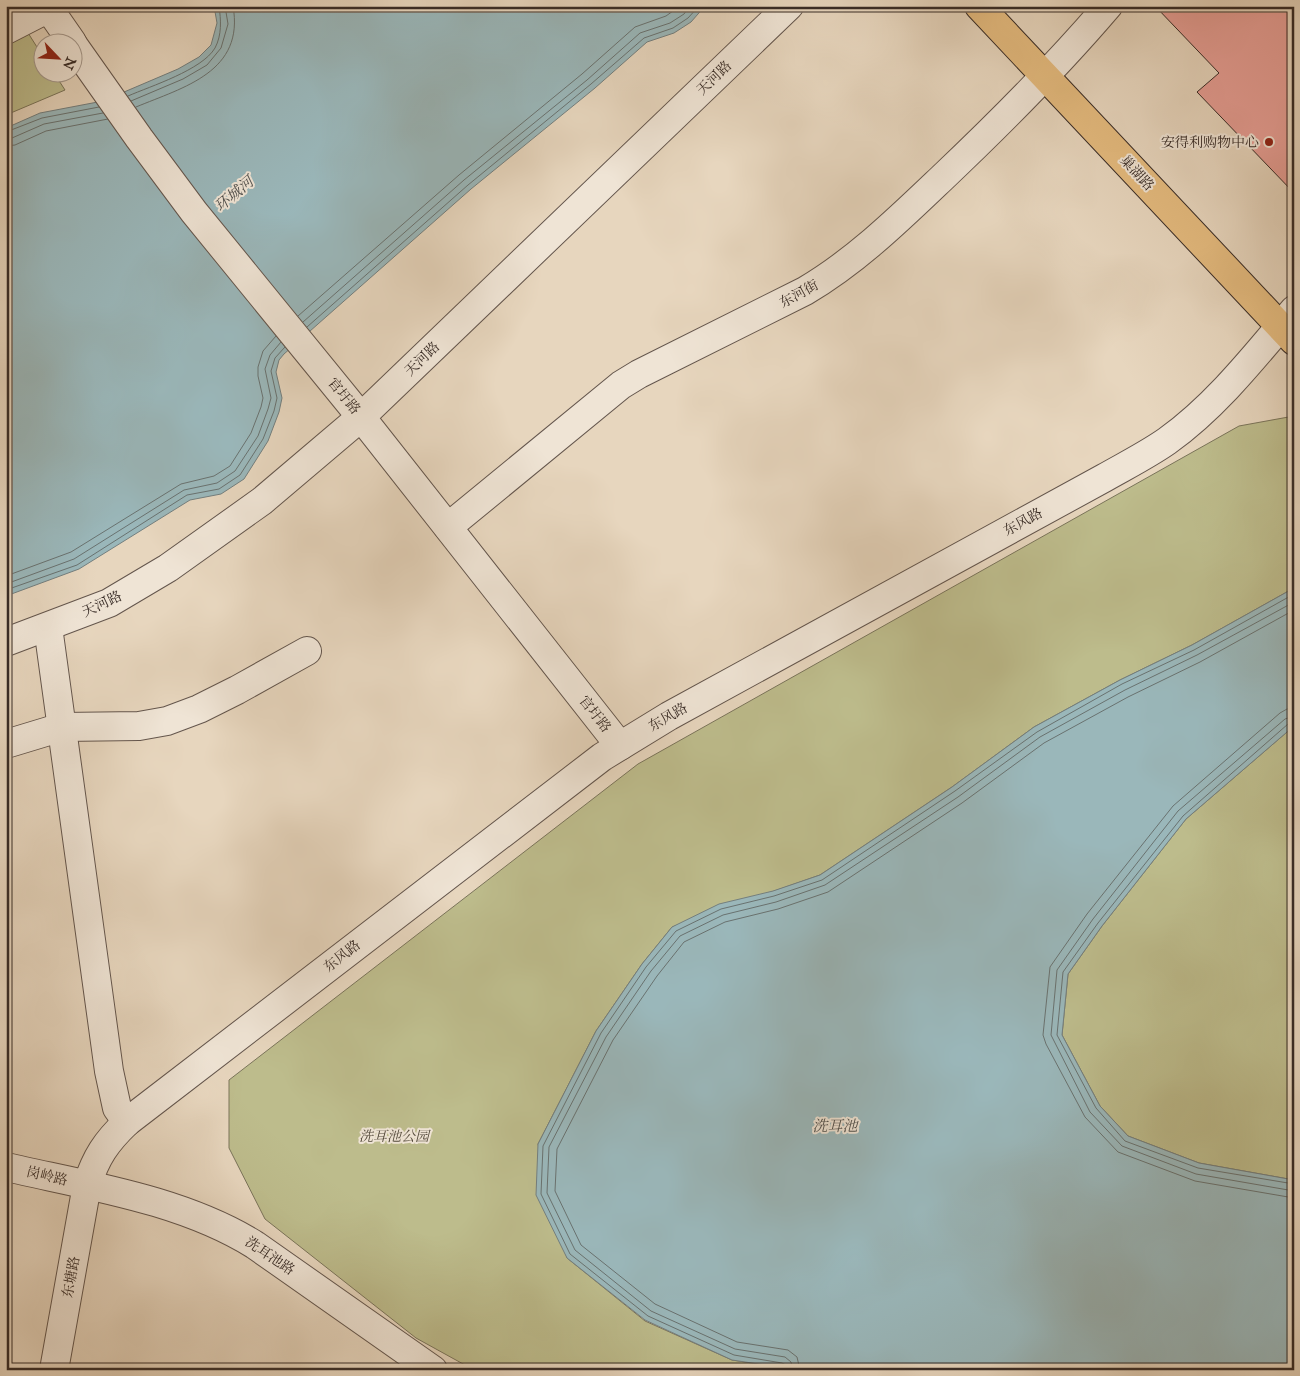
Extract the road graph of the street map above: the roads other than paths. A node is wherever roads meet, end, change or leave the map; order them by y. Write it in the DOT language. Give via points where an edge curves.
graph roads {
  1 [pos="789,6"];
  2 [pos="979,6"];
  3 [pos="1108,6"];
  4 [pos="48,7"];
  5 [pos="6,30"];
  6 [pos="65,32"];
  7 [pos="82,57"];
  8 [pos="1046,76"];
  9 [pos="1289,326"];
  10 [pos="361,417"];
  11 [pos="448,527"];
  12 [pos="48,627"];
  13 [pos="6,642"];
  14 [pos="308,650"];
  15 [pos="62,727"];
  16 [pos="6,744"];
  17 [pos="620,746"];
  18 [pos="127,1122"];
  19 [pos="6,1167"];
  20 [pos="87,1185"];
  21 [pos="54,1370"];
  22 [pos="433,1370"];
  1 -- 10 [label="street, 天河路"];
  2 -- 8 [label="main road, 巢湖路"];
  3 -- 8 [label="street, 东河街"];
  4 -- 5 [label="street"];
  4 -- 6 [label="street, 官圩路"];
  7 -- 10 [label="street, 官圩路" via="189,204"];
  8 -- 9 [label="main road, 巢湖路"];
  8 -- 11 [label="street, 东河街" via="931,189 854,258 805,291 621,385"];
  9 -- 17 [label="street, 东风路" via="1198,416 1165,442"];
  10 -- 11 [label="street, 官圩路"];
  10 -- 12 [label="street, 天河路" via="280,486 185,557 133,590"];
  11 -- 17 [label="street, 官圩路"];
  12 -- 13 [label="street, 天河路"];
  12 -- 15 [label="street"];
  14 -- 15 [label="street" via="199,709 167,721 138,726"];
  15 -- 16 [label="street"];
  15 -- 18 [label="street" via="108,1071 117,1108"];
  17 -- 18 [label="street, 东风路"];
  18 -- 20 [label="street, 东风路" via="103,1148"];
  19 -- 20 [label="street, 岗岭路"];
  20 -- 21 [label="street, 东塘路"];
  20 -- 22 [label="street, 洗耳池路" via="166,1205 229,1230"];
}
